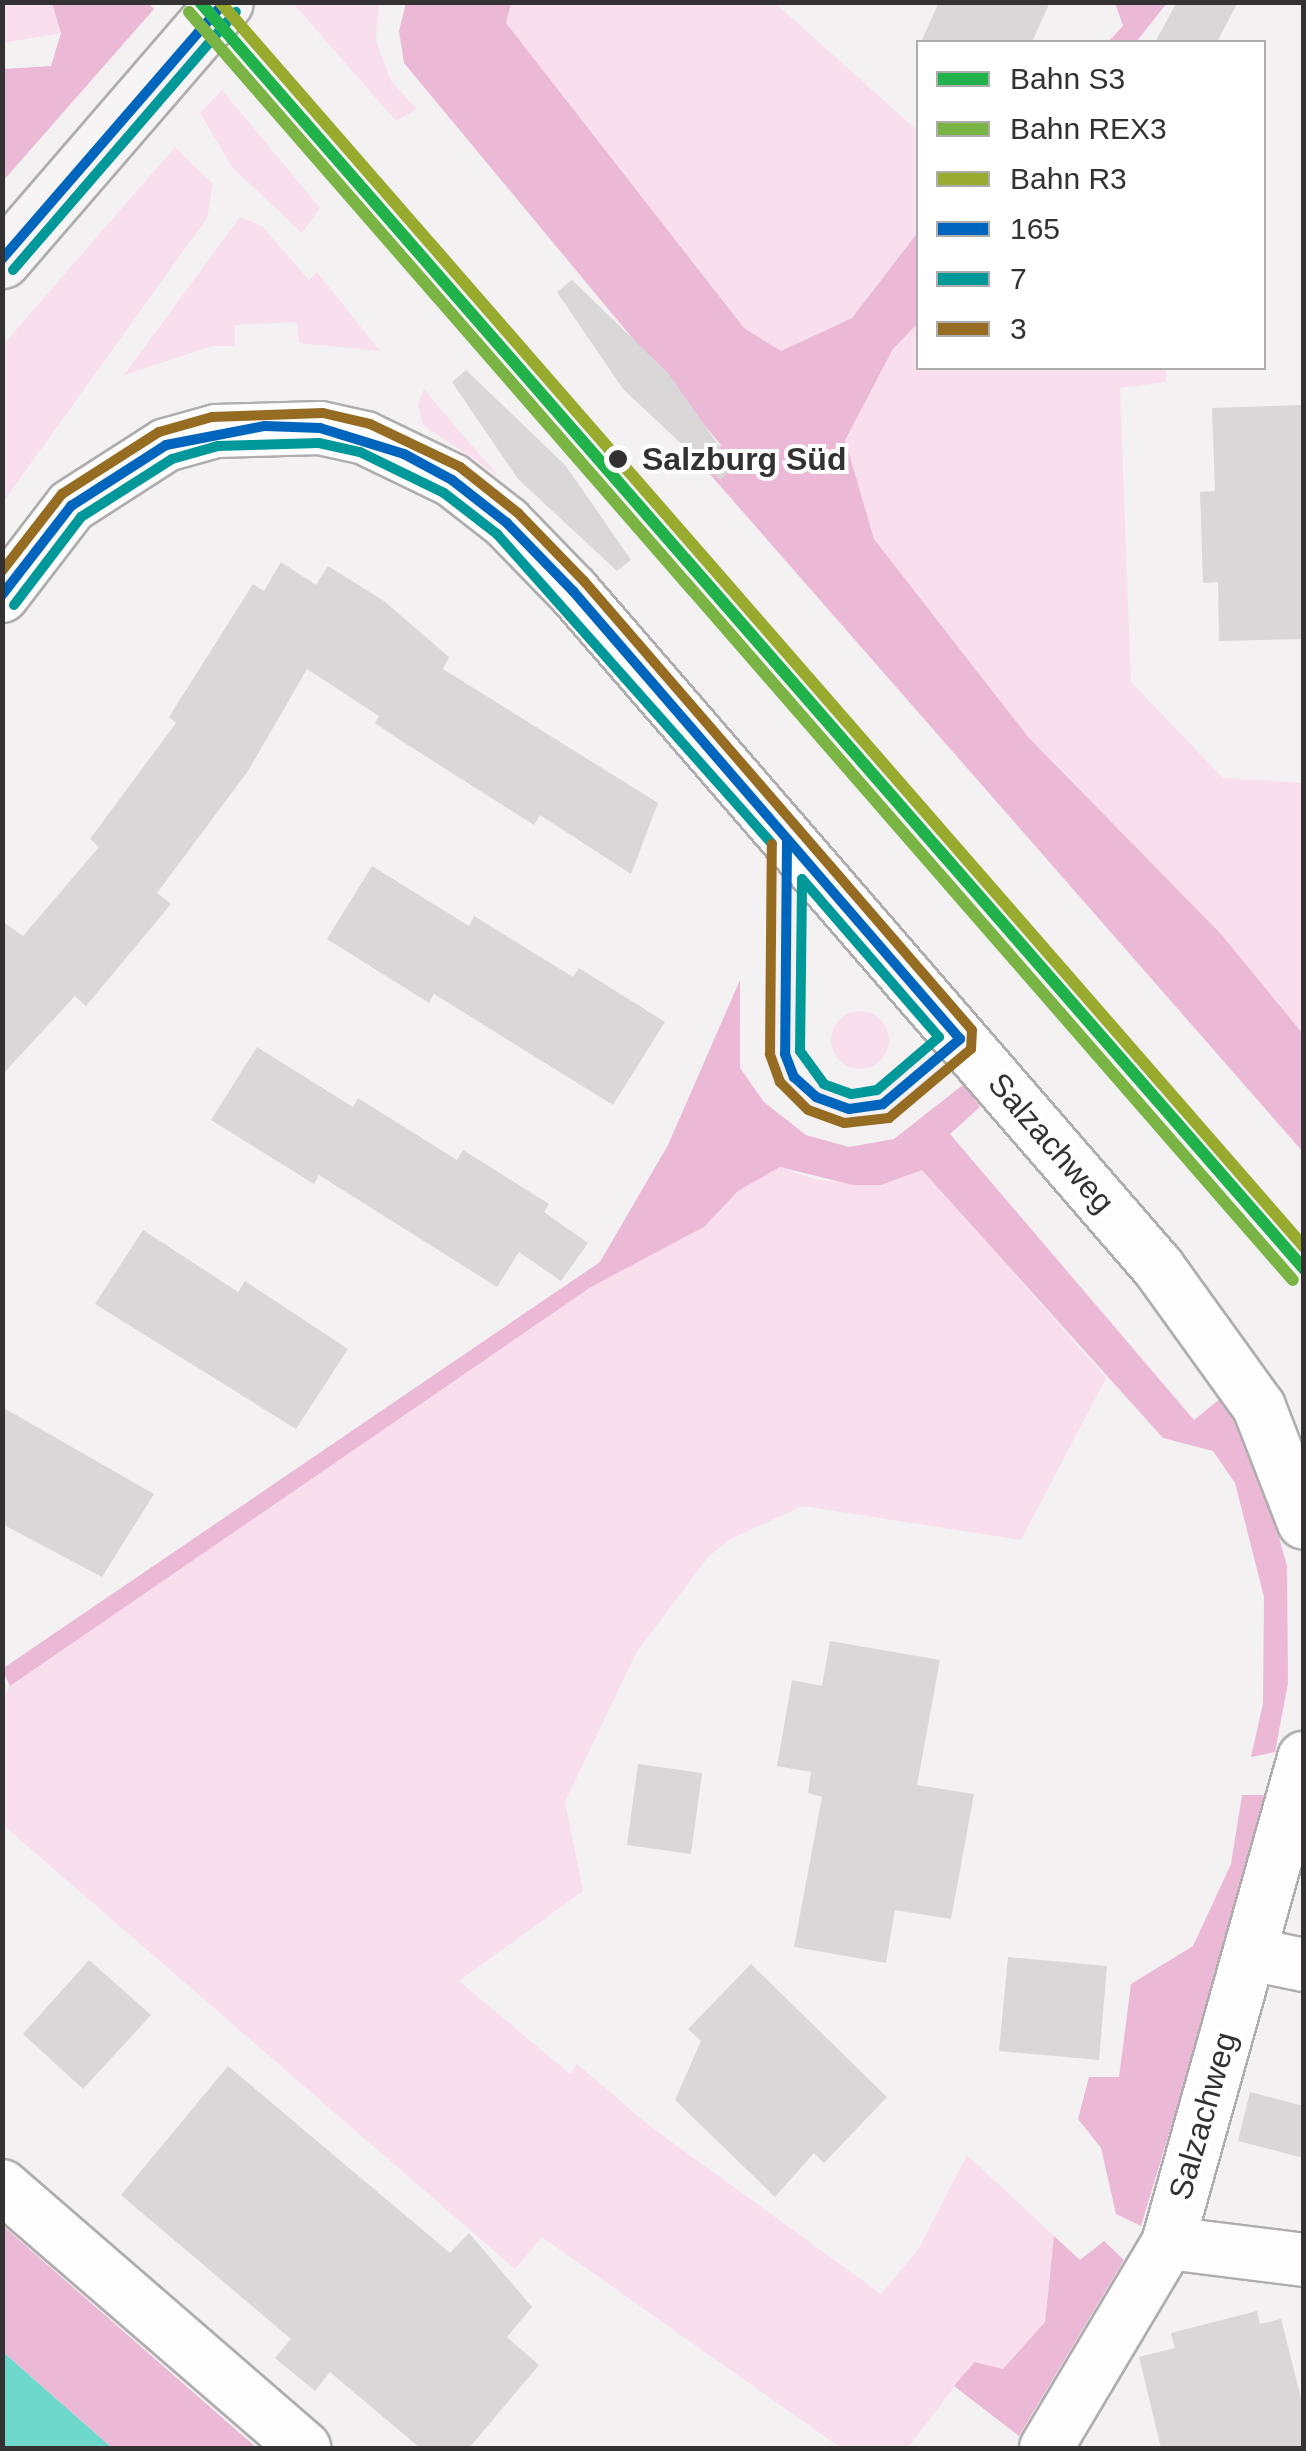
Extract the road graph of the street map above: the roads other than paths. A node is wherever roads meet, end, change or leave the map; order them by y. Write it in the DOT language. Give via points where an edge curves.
graph roads {
  1 [pos="225,2"];
  2 [pos="2,260"];
  3 [pos="2,596"];
  4 [pos="1304,1523"];
  5 [pos="1304,1758"];
  6 [pos="1252,1954"];
  7 [pos="1304,1965"];
  8 [pos="2,2186"];
  9 [pos="1168,2243"];
  10 [pos="1304,2260"];
  11 [pos="304,2448"];
  12 [pos="1046,2448"];
  1 -- 2 [label="main road"];
  3 -- 4 [label="street, Salzachweg" via="71,506 150,454 216,430 266,426 365,438 452,480 573,591 1158,1267 1259,1407"];
  5 -- 6 [label="street, Salzachweg"];
  6 -- 7 [label="street"];
  6 -- 9 [label="street, Salzachweg"];
  8 -- 11 [label="street"];
  9 -- 10 [label="street"];
  9 -- 12 [label="street, Salzachweg"];
}
